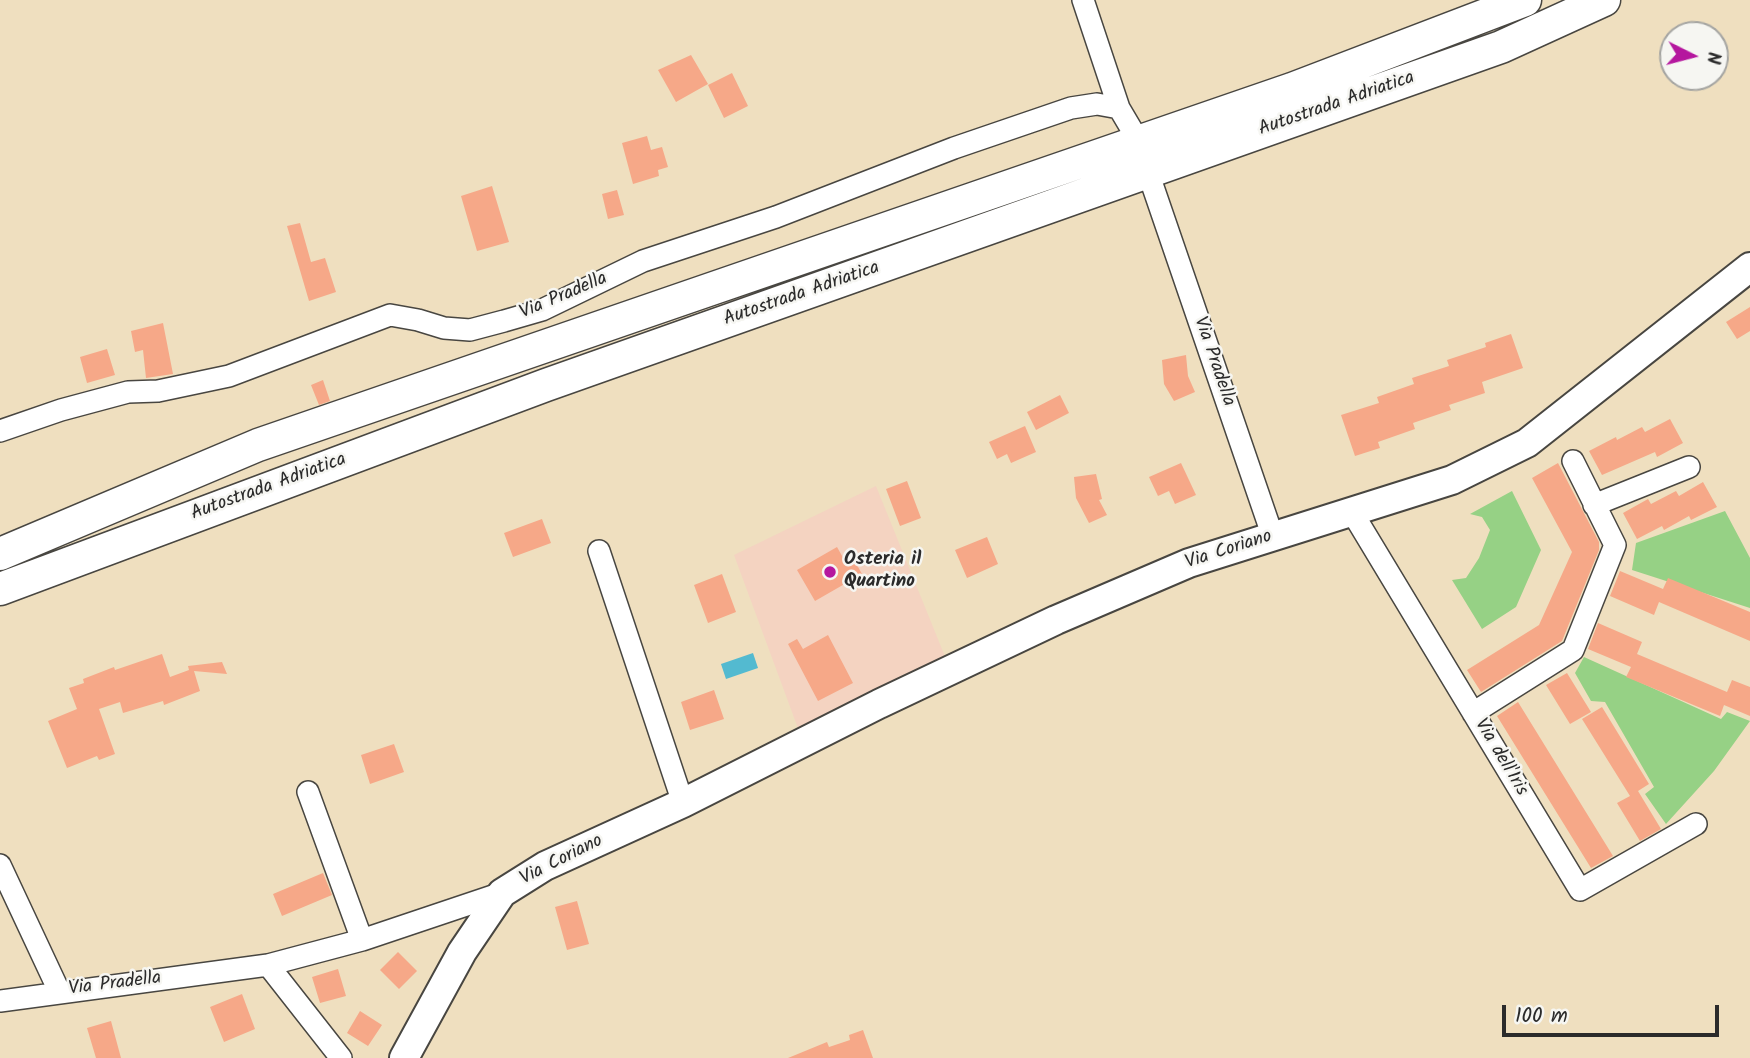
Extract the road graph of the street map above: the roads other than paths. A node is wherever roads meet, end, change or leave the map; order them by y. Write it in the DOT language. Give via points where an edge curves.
graph roads {
  1 [pos="1083,0"];
  2 [pos="1525,0"];
  3 [pos="1604,0"];
  4 [pos="1119,108"];
  5 [pos="1132,130"];
  6 [pos="1153,187"];
  7 [pos="1750,267"];
  8 [pos="0,431"];
  9 [pos="1573,461"];
  10 [pos="1689,467"];
  11 [pos="1594,505"];
  12 [pos="1352,512"];
  13 [pos="1273,537"];
  14 [pos="599,551"];
  15 [pos="0,554"];
  16 [pos="0,589"];
  17 [pos="1473,713"];
  18 [pos="308,792"];
  19 [pos="683,803"];
  20 [pos="1696,824"];
  21 [pos="0,864"];
  22 [pos="502,894"];
  23 [pos="362,940"];
  24 [pos="268,965"];
  25 [pos="59,992"];
  26 [pos="0,1001"];
  27 [pos="341,1058"];
  28 [pos="404,1058"];
  1 -- 4 [label="street"];
  2 -- 15 [label="highway, Autostrada Adriatica" via="1292,89 258,445"];
  3 -- 16 [label="highway, Autostrada Adriatica" via="1501,47 546,385"];
  4 -- 5 [label="street"];
  4 -- 8 [label="street, Via Pradella" via="1097,104 1071,108 954,148 776,217 643,261 542,310 504,321 470,330 390,315 229,376 158,391 128,392"];
  6 -- 13 [label="street, Via Pradella"];
  7 -- 12 [label="main road, Via Coriano" via="1527,443 1452,480"];
  9 -- 11 [label="street"];
  10 -- 11 [label="street"];
  11 -- 17 [label="street" via="1615,545 1573,650"];
  12 -- 13 [label="main road, Via Coriano"];
  12 -- 17 [label="street, Via dell'Iris"];
  13 -- 19 [label="main road, Via Coriano" via="1189,562 1056,620"];
  14 -- 19 [label="street"];
  17 -- 20 [label="street, Via dell'Iris" via="1580,890"];
  18 -- 23 [label="street"];
  19 -- 22 [label="main road, Via Coriano" via="545,866"];
  21 -- 25 [label="street, Via Pradella"];
  22 -- 23 [label="street, Via Pradella"];
  22 -- 28 [label="main road, Via Coriano" via="462,952"];
  23 -- 24 [label="street, Via Pradella"];
  24 -- 25 [label="street, Via Pradella"];
  24 -- 27 [label="street"];
  25 -- 26 [label="street"];
}
